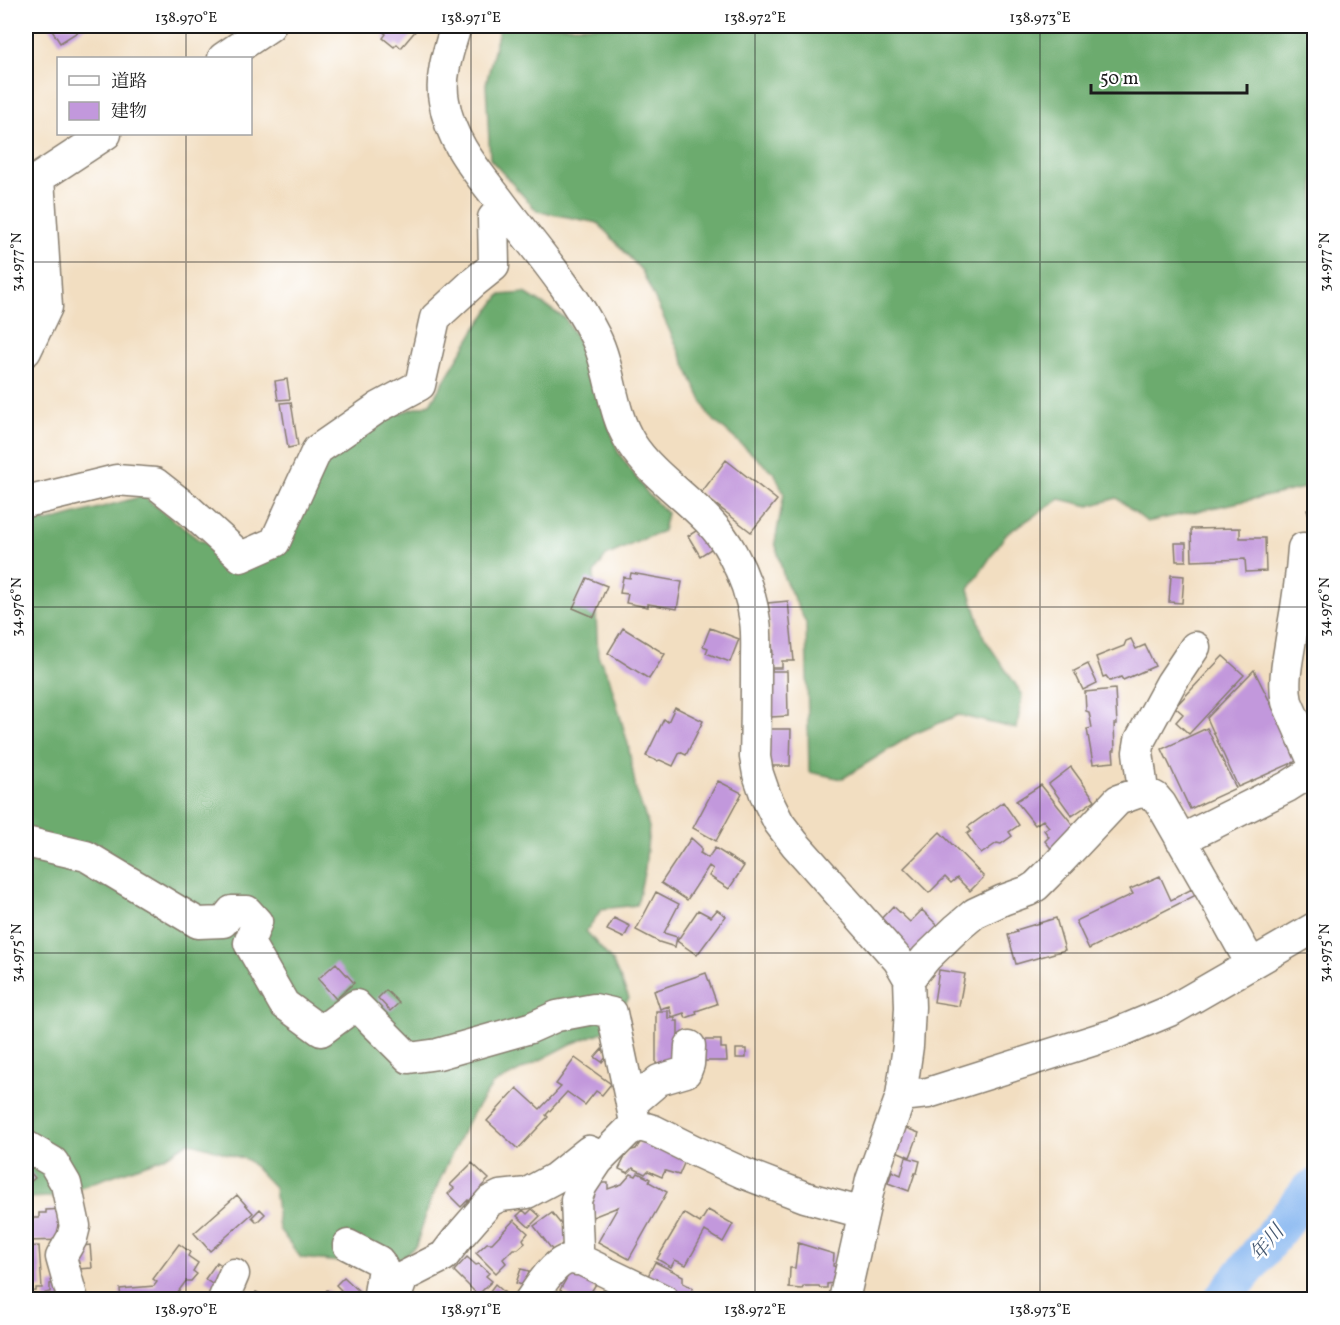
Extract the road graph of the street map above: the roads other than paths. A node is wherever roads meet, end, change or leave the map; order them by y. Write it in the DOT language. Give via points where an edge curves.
graph roads {
  1 [pos="270,26"];
  2 [pos="456,26"];
  3 [pos="224,57"];
  4 [pos="104,135"];
  5 [pos="503,206"];
  6 [pos="26,351"];
  7 [pos="26,502"];
  8 [pos="1303,548"];
  9 [pos="1195,647"];
  10 [pos="1314,764"];
  11 [pos="1314,770"];
  12 [pos="1143,791"];
  13 [pos="1181,840"];
  14 [pos="26,842"];
  15 [pos="1314,928"];
  16 [pos="1251,964"];
  17 [pos="909,979"];
  18 [pos="690,1046"];
  19 [pos="901,1096"];
  20 [pos="634,1116"];
  21 [pos="26,1146"];
  22 [pos="602,1157"];
  23 [pos="863,1213"];
  24 [pos="348,1245"];
  25 [pos="577,1260"];
  26 [pos="73,1299"];
  27 [pos="378,1299"];
  28 [pos="394,1299"];
  29 [pos="530,1299"];
  30 [pos="664,1299"];
  31 [pos="844,1299"];
  1 -- 3 [label="street"];
  2 -- 5 [label="street" via="444,70 443,99 452,132"];
  4 -- 6 [label="street" via="39,178 47,307"];
  5 -- 7 [label="street" via="493,218 494,266 435,318 420,385 379,407 317,450 275,542 241,557 155,483 116,480"];
  5 -- 17 [label="street" via="576,302 596,337 621,424 632,443 647,463 714,525 732,552 756,623 755,758 779,823 898,960"];
  8 -- 10 [label="street" via="1285,693"];
  9 -- 12 [label="street" via="1140,740 1137,752"];
  11 -- 13 [label="street"];
  12 -- 13 [label="street" via="1155,797"];
  12 -- 17 [label="street" via="1118,800 1036,886 975,913 956,928"];
  13 -- 16 [label="street"];
  14 -- 20 [label="street" via="86,856 198,923 223,922 232,911 248,911 257,922 249,943 284,1004 321,1031 356,1005 409,1058 438,1054 531,1028 557,1016 594,1009 612,1012"];
  15 -- 16 [label="street"];
  16 -- 19 [label="street" via="1172,1010 1117,1033 928,1093"];
  17 -- 19 [label="street" via="908,1046"];
  18 -- 20 [label="street" via="686,1072 659,1080"];
  19 -- 23 [label="street"];
  20 -- 22 [label="street" via="628,1131"];
  20 -- 23 [label="street" via="643,1127 743,1173"];
  21 -- 26 [label="street" via="53,1162 66,1184 75,1226 61,1257"];
  22 -- 25 [label="street" via="576,1200"];
  22 -- 28 [label="street" via="589,1151 555,1178 527,1192 490,1200 444,1256 403,1277"];
  23 -- 31 [label="street"];
  24 -- 27 [label="street" via="380,1261 383,1268"];
  25 -- 29 [label="street" via="560,1263"];
  25 -- 30 [label="street"];
}
